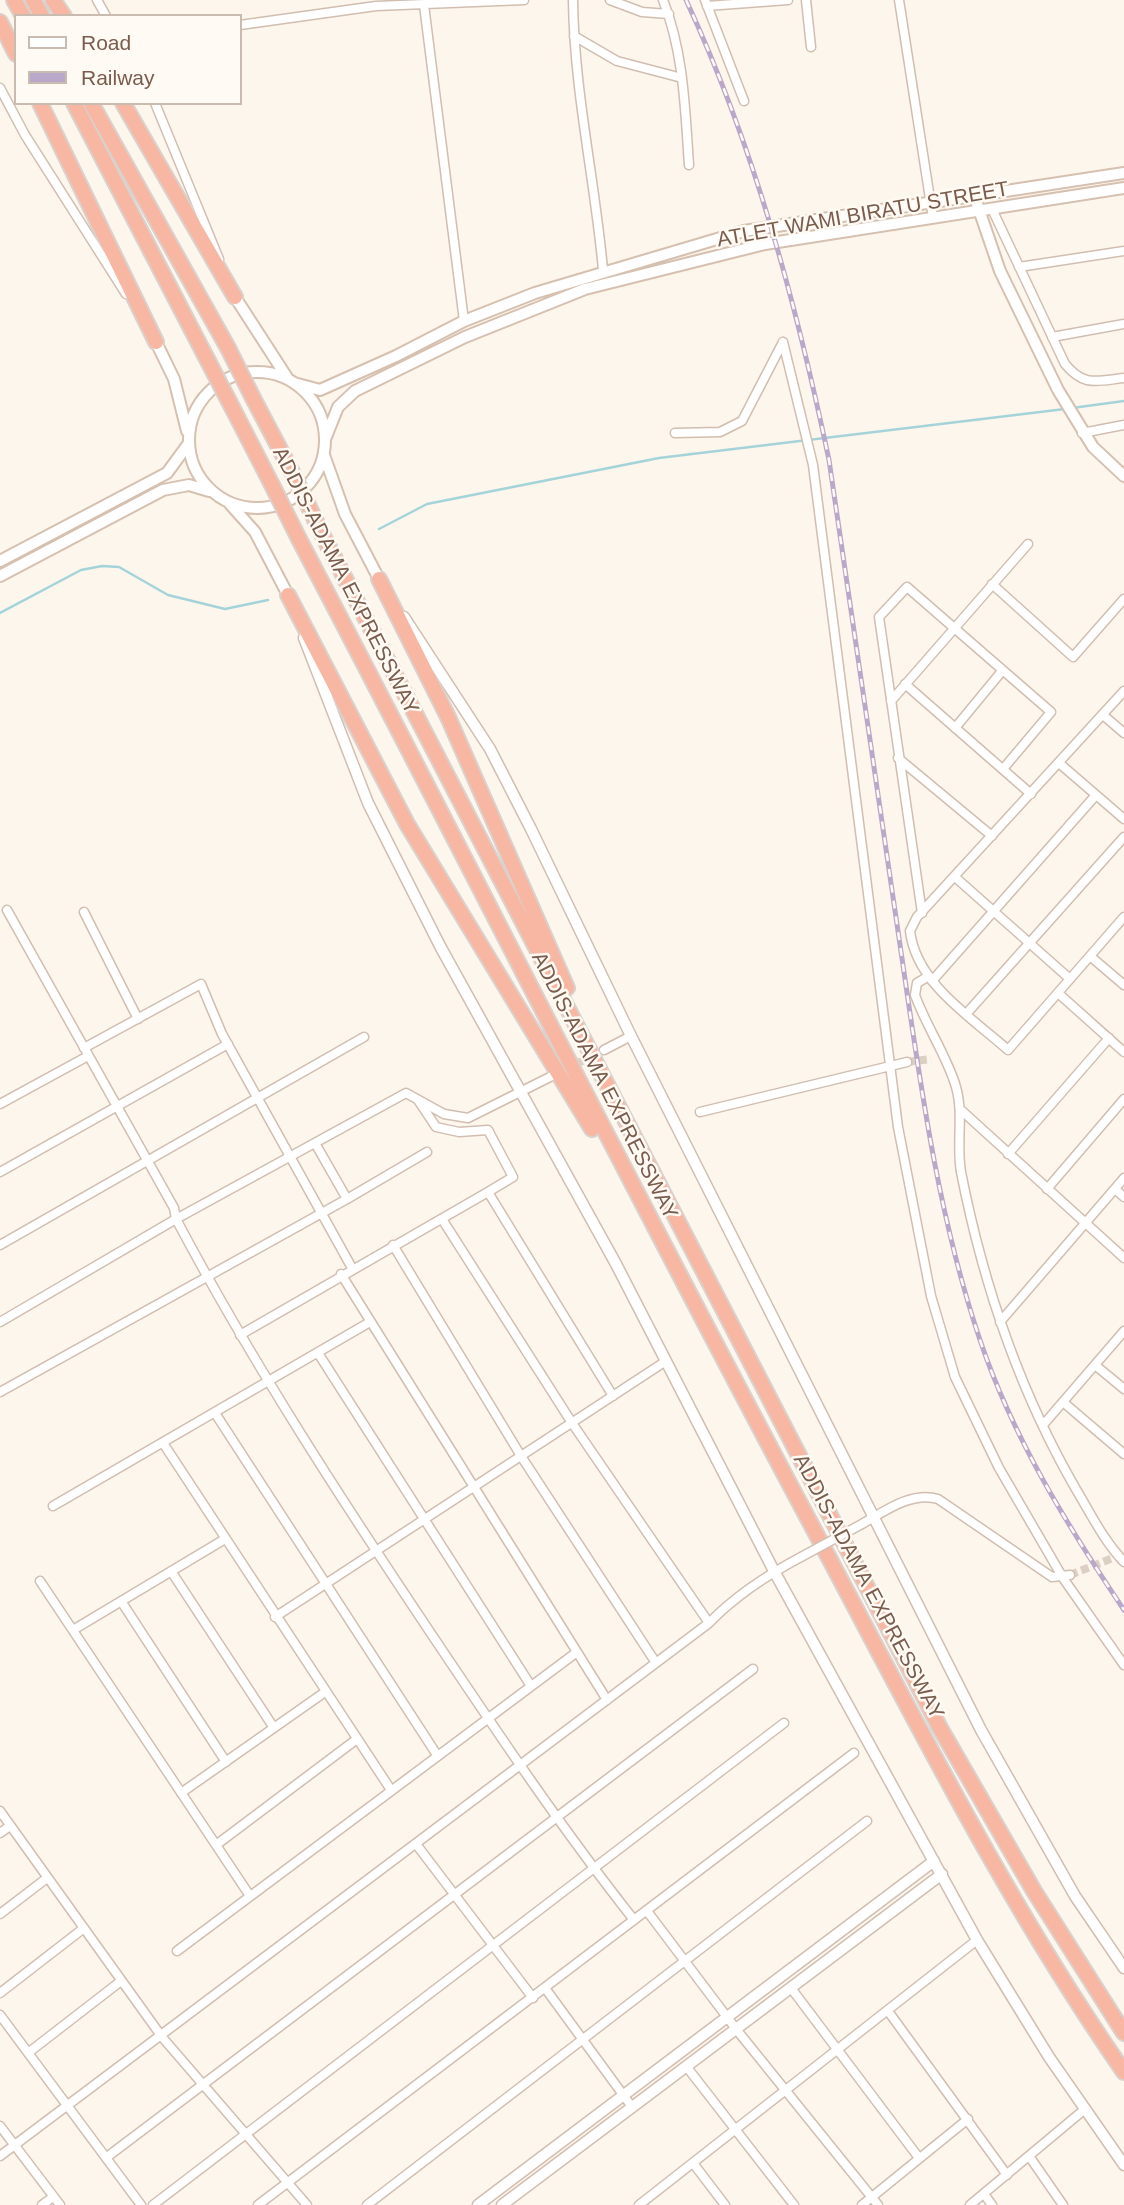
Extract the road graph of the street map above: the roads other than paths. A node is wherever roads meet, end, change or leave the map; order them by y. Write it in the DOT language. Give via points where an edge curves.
graph roads {
  1 [pos="524,0"];
  2 [pos="573,0"];
  3 [pos="610,0"];
  4 [pos="663,0"];
  5 [pos="788,0"];
  6 [pos="806,0"];
  7 [pos="899,0"];
  8 [pos="724,2"];
  9 [pos="706,3"];
  10 [pos="424,5"];
  11 [pos="669,14"];
  12 [pos="0,22"];
  13 [pos="242,25"];
  14 [pos="573,37"];
  15 [pos="811,47"];
  16 [pos="14,50"];
  17 [pos="682,78"];
  18 [pos="0,88"];
  19 [pos="744,101"];
  20 [pos="41,105"];
  21 [pos="75,105"];
  22 [pos="92,105"];
  23 [pos="124,105"];
  24 [pos="156,105"];
  25 [pos="689,165"];
  26 [pos="1124,173"];
  27 [pos="1124,188"];
  28 [pos="974,195"];
  29 [pos="931,201"];
  30 [pos="992,209"];
  31 [pos="980,211"];
  32 [pos="933,218"];
  33 [pos="1124,251"];
  34 [pos="1019,267"];
  35 [pos="603,270"];
  36 [pos="235,297"];
  37 [pos="510,302"];
  38 [pos="514,317"];
  39 [pos="464,321"];
  40 [pos="1124,324"];
  41 [pos="1052,337"];
  42 [pos="156,342"];
  43 [pos="398,362"];
  44 [pos="1124,378"];
  45 [pos="291,381"];
  46 [pos="1124,425"];
  47 [pos="675,433"];
  48 [pos="1082,433"];
  49 [pos="326,437"];
  50 [pos="189,441"];
  51 [pos="324,456"];
  52 [pos="1124,476"];
  53 [pos="213,492"];
  54 [pos="228,502"];
  55 [pos="1028,544"];
  56 [pos="0,561"];
  57 [pos="0,576"];
  58 [pos="379,579"];
  59 [pos="992,584"];
  60 [pos="288,595"];
  61 [pos="1124,599"];
  62 [pos="953,628"];
  63 [pos="1002,671"];
  64 [pos="905,684"];
  65 [pos="1124,691"];
  66 [pos="891,701"];
  67 [pos="1103,715"];
  68 [pos="955,728"];
  69 [pos="1124,733"];
  70 [pos="898,758"];
  71 [pos="1059,763"];
  72 [pos="1003,769"];
  73 [pos="1031,794"];
  74 [pos="1096,795"];
  75 [pos="1124,819"];
  76 [pos="992,836"];
  77 [pos="1124,837"];
  78 [pos="955,877"];
  79 [pos="7,910"];
  80 [pos="992,910"];
  81 [pos="84,912"];
  82 [pos="922,913"];
  83 [pos="1123,919"];
  84 [pos="1030,945"];
  85 [pos="1090,956"];
  86 [pos="930,979"];
  87 [pos="1070,979"];
  88 [pos="1124,985"];
  89 [pos="1058,993"];
  90 [pos="967,1013"];
  91 [pos="138,1019"];
  92 [pos="631,1036"];
  93 [pos="364,1037"];
  94 [pos="1108,1038"];
  95 [pos="228,1044"];
  96 [pos="604,1050"];
  97 [pos="86,1052"];
  98 [pos="1124,1052"];
  99 [pos="941,1057"];
  100 [pos="931,1059"];
  101 [pos="907,1062"];
  102 [pos="890,1064"];
  103 [pos="602,1073"];
  104 [pos="550,1077"];
  105 [pos="522,1091"];
  106 [pos="257,1097"];
  107 [pos="416,1098"];
  108 [pos="1124,1099"];
  109 [pos="0,1104"];
  110 [pos="116,1105"];
  111 [pos="959,1108"];
  112 [pos="700,1112"];
  113 [pos="315,1143"];
  114 [pos="427,1152"];
  115 [pos="1008,1154"];
  116 [pos="290,1157"];
  117 [pos="146,1160"];
  118 [pos="0,1172"];
  119 [pos="1124,1178"];
  120 [pos="1048,1189"];
  121 [pos="1115,1189"];
  122 [pos="488,1192"];
  123 [pos="1124,1197"];
  124 [pos="347,1199"];
  125 [pos="641,1206"];
  126 [pos="321,1213"];
  127 [pos="176,1219"];
  128 [pos="442,1219"];
  129 [pos="1086,1224"];
  130 [pos="0,1245"];
  131 [pos="393,1245"];
  132 [pos="1124,1258"];
  133 [pos="352,1268"];
  134 [pos="341,1274"];
  135 [pos="208,1278"];
  136 [pos="0,1322"];
  137 [pos="370,1322"];
  138 [pos="1000,1322"];
  139 [pos="1124,1331"];
  140 [pos="240,1335"];
  141 [pos="317,1353"];
  142 [pos="666,1362"];
  143 [pos="1095,1365"];
  144 [pos="267,1383"];
  145 [pos="1124,1390"];
  146 [pos="0,1392"];
  147 [pos="613,1396"];
  148 [pos="1063,1402"];
  149 [pos="215,1413"];
  150 [pos="572,1423"];
  151 [pos="1043,1425"];
  152 [pos="163,1443"];
  153 [pos="1124,1454"];
  154 [pos="521,1456"];
  155 [pos="473,1487"];
  156 [pos="53,1506"];
  157 [pos="873,1517"];
  158 [pos="422,1521"];
  159 [pos="225,1539"];
  160 [pos="376,1551"];
  161 [pos="1124,1562"];
  162 [pos="172,1571"];
  163 [pos="774,1571"];
  164 [pos="1067,1576"];
  165 [pos="40,1581"];
  166 [pos="325,1584"];
  167 [pos="121,1601"];
  168 [pos="275,1617"];
  169 [pos="709,1623"];
  170 [pos="73,1630"];
  171 [pos="577,1652"];
  172 [pos="656,1662"];
  173 [pos="1124,1665"];
  174 [pos="753,1670"];
  175 [pos="531,1686"];
  176 [pos="325,1692"];
  177 [pos="607,1700"];
  178 [pos="488,1717"];
  179 [pos="784,1723"];
  180 [pos="274,1728"];
  181 [pos="357,1740"];
  182 [pos="854,1753"];
  183 [pos="438,1755"];
  184 [pos="226,1762"];
  185 [pos="520,1766"];
  186 [pos="391,1790"];
  187 [pos="181,1793"];
  188 [pos="0,1811"];
  189 [pos="556,1817"];
  190 [pos="867,1821"];
  191 [pos="10,1826"];
  192 [pos="0,1833"];
  193 [pos="416,1844"];
  194 [pos="216,1845"];
  195 [pos="934,1861"];
  196 [pos="594,1869"];
  197 [pos="942,1874"];
  198 [pos="47,1878"];
  199 [pos="453,1895"];
  200 [pos="250,1896"];
  201 [pos="647,1910"];
  202 [pos="0,1914"];
  203 [pos="634,1920"];
  204 [pos="84,1928"];
  205 [pos="977,1940"];
  206 [pos="493,1945"];
  207 [pos="177,1951"];
  208 [pos="686,1962"];
  209 [pos="1124,1968"];
  210 [pos="121,1981"];
  211 [pos="545,1988"];
  212 [pos="791,1988"];
  213 [pos="0,1993"];
  214 [pos="533,1998"];
  215 [pos="888,2011"];
  216 [pos="0,2015"];
  217 [pos="728,2017"];
  218 [pos="736,2029"];
  219 [pos="1124,2034"];
  220 [pos="162,2037"];
  221 [pos="583,2040"];
  222 [pos="837,2052"];
  223 [pos="28,2053"];
  224 [pos="686,2066"];
  225 [pos="1124,2072"];
  226 [pos="202,2085"];
  227 [pos="787,2091"];
  228 [pos="624,2096"];
  229 [pos="67,2106"];
  230 [pos="632,2107"];
  231 [pos="1086,2109"];
  232 [pos="968,2119"];
  233 [pos="0,2126"];
  234 [pos="737,2129"];
  235 [pos="247,2133"];
  236 [pos="14,2145"];
  237 [pos="0,2156"];
  238 [pos="1029,2156"];
  239 [pos="107,2157"];
  240 [pos="919,2158"];
  241 [pos="693,2163"];
  242 [pos="1124,2165"];
  243 [pos="1007,2175"];
  244 [pos="288,2182"];
  245 [pos="984,2194"];
  246 [pos="53,2197"];
  247 [pos="872,2197"];
  248 [pos="42,2205"];
  249 [pos="60,2205"];
  250 [pos="141,2205"];
  251 [pos="153,2205"];
  252 [pos="258,2205"];
  253 [pos="307,2205"];
  254 [pos="367,2205"];
  255 [pos="478,2205"];
  256 [pos="502,2205"];
  257 [pos="639,2205"];
  258 [pos="725,2205"];
  259 [pos="794,2205"];
  260 [pos="862,2205"];
  261 [pos="878,2205"];
  262 [pos="970,2205"];
  263 [pos="992,2205"];
  264 [pos="1063,2205"];
  1 -- 10 [label="street"];
  2 -- 14 [label="street"];
  3 -- 11 [label="street" via="642,12"];
  4 -- 11 [label="street"];
  5 -- 8 [label="street"];
  6 -- 15 [label="street"];
  7 -- 29 [label="street"];
  8 -- 9 [label="street"];
  9 -- 19 [label="street"];
  10 -- 13 [label="street" via="376,6"];
  10 -- 39 [label="street"];
  11 -- 17 [label="street"];
  12 -- 16 [label="highway"];
  14 -- 17 [label="street" via="617,61"];
  14 -- 35 [label="street"];
  17 -- 25 [label="street"];
  18 -- 42 [label="street"];
  20 -- 42 [label="highway"];
  21 -- 125 [label="highway, ADDIS-ADAMA EXPRESSWAY, bridge"];
  22 -- 103 [label="highway, ADDIS-ADAMA EXPRESSWAY, bridge" via="228,348"];
  23 -- 36 [label="highway"];
  24 -- 36 [label="street"];
  26 -- 28 [label="main road, ATLET WAMI BIRATU STREET"];
  27 -- 30 [label="main road"];
  28 -- 29 [label="main road, ATLET WAMI BIRATU STREET"];
  28 -- 31 [label="main road"];
  29 -- 32 [label="street"];
  29 -- 35 [label="main road, ATLET WAMI BIRATU STREET" via="744,231"];
  30 -- 31 [label="main road"];
  30 -- 34 [label="street"];
  31 -- 32 [label="main road"];
  31 -- 48 [label="main road" via="1000,271"];
  32 -- 38 [label="main road" via="740,250 585,289"];
  33 -- 34 [label="street"];
  34 -- 41 [label="street"];
  35 -- 37 [label="main road, ATLET WAMI BIRATU STREET"];
  36 -- 45 [label="main road"];
  37 -- 38 [label="main road"];
  37 -- 39 [label="main road, ATLET WAMI BIRATU STREET"];
  38 -- 43 [label="main road"];
  39 -- 43 [label="main road, ATLET WAMI BIRATU STREET"];
  40 -- 41 [label="street"];
  41 -- 44 [label="street" via="1074,375 1088,382"];
  42 -- 50 [label="main road" via="174,379"];
  43 -- 45 [label="main road, ATLET WAMI BIRATU STREET" via="320,390"];
  43 -- 49 [label="main road" via="338,407"];
  45 -- 49 [label="main road" via="318,409"];
  45 -- 50 [label="main road" via="269,373 230,377 200,402"];
  46 -- 48 [label="street"];
  47 -- 102 [label="street" via="720,432 742,421 783,342 813,466"];
  48 -- 52 [label="main road"];
  49 -- 51 [label="main road"];
  50 -- 53 [label="main road" via="196,471"];
  50 -- 56 [label="main road" via="167,473"];
  51 -- 54 [label="main road" via="312,481 291,500 254,509"];
  51 -- 58 [label="main road" via="345,514"];
  53 -- 54 [label="main road"];
  53 -- 57 [label="main road" via="189,485 163,490"];
  54 -- 60 [label="main road" via="255,532"];
  55 -- 59 [label="street"];
  58 -- 92 [label="street" via="490,749"];
  58 -- 103 [label="highway" via="509,850"];
  59 -- 61 [label="street" via="1073,657"];
  59 -- 62 [label="street"];
  60 -- 105 [label="street" via="368,803 440,946"];
  60 -- 125 [label="highway" via="407,824"];
  62 -- 63 [label="street"];
  62 -- 64 [label="street"];
  62 -- 66 [label="street" via="907,587 879,617"];
  63 -- 68 [label="street"];
  63 -- 72 [label="street" via="1051,712"];
  64 -- 66 [label="street"];
  64 -- 68 [label="street"];
  65 -- 67 [label="street"];
  66 -- 70 [label="street"];
  67 -- 69 [label="street"];
  67 -- 71 [label="street"];
  68 -- 72 [label="street"];
  70 -- 76 [label="street"];
  70 -- 82 [label="street"];
  71 -- 73 [label="street"];
  71 -- 74 [label="street"];
  72 -- 73 [label="street"];
  73 -- 76 [label="street"];
  74 -- 75 [label="street"];
  74 -- 80 [label="street"];
  76 -- 78 [label="street"];
  77 -- 84 [label="street"];
  78 -- 80 [label="street"];
  78 -- 82 [label="street"];
  79 -- 97 [label="street"];
  80 -- 84 [label="street"];
  80 -- 86 [label="street"];
  81 -- 91 [label="street"];
  82 -- 86 [label="street" via="910,931 912,945"];
  83 -- 85 [label="street"];
  84 -- 87 [label="street"];
  84 -- 90 [label="street"];
  85 -- 87 [label="street"];
  85 -- 88 [label="street"];
  86 -- 90 [label="street"];
  86 -- 99 [label="street" via="917,984 915,995"];
  87 -- 89 [label="street"];
  89 -- 90 [label="street" via="1008,1050"];
  89 -- 94 [label="street"];
  91 -- 95 [label="street" via="201,984"];
  91 -- 97 [label="street"];
  92 -- 96 [label="street"];
  92 -- 157 [label="street"];
  93 -- 106 [label="street"];
  94 -- 98 [label="street"];
  94 -- 115 [label="street"];
  95 -- 106 [label="street"];
  95 -- 110 [label="street"];
  97 -- 109 [label="street"];
  97 -- 110 [label="street"];
  99 -- 100 [label="street"];
  99 -- 111 [label="street" via="952,1075"];
  101 -- 102 [label="street"];
  102 -- 112 [label="street"];
  102 -- 164 [label="street" via="931,1296 955,1377 999,1468"];
  103 -- 219 [label="highway, ADDIS-ADAMA EXPRESSWAY" via="940,1728"];
  104 -- 105 [label="street"];
  105 -- 107 [label="street" via="468,1118 444,1114"];
  105 -- 142 [label="street"];
  106 -- 116 [label="street"];
  106 -- 117 [label="street"];
  107 -- 113 [label="street" via="406,1093"];
  107 -- 122 [label="street" via="436,1127 459,1132 488,1130 513,1177"];
  108 -- 120 [label="street"];
  110 -- 117 [label="street"];
  110 -- 118 [label="street"];
  111 -- 115 [label="street"];
  111 -- 138 [label="street" via="960,1168"];
  113 -- 116 [label="street"];
  113 -- 124 [label="street"];
  114 -- 124 [label="street"];
  115 -- 120 [label="street"];
  116 -- 126 [label="street"];
  116 -- 127 [label="street"];
  117 -- 127 [label="street"];
  117 -- 130 [label="street"];
  119 -- 121 [label="street"];
  120 -- 129 [label="street"];
  121 -- 123 [label="street"];
  121 -- 129 [label="street"];
  122 -- 128 [label="street"];
  122 -- 147 [label="street"];
  124 -- 126 [label="street"];
  125 -- 225 [label="highway, ADDIS-ADAMA EXPRESSWAY" via="964,1810 1076,2002"];
  126 -- 133 [label="street"];
  126 -- 135 [label="street"];
  127 -- 135 [label="street"];
  127 -- 136 [label="street"];
  128 -- 131 [label="street"];
  128 -- 150 [label="street"];
  129 -- 132 [label="street"];
  129 -- 138 [label="street"];
  131 -- 133 [label="street"];
  131 -- 154 [label="street"];
  133 -- 134 [label="street"];
  134 -- 137 [label="street"];
  134 -- 140 [label="street"];
  135 -- 140 [label="street"];
  135 -- 146 [label="street"];
  137 -- 141 [label="street"];
  137 -- 155 [label="street"];
  138 -- 151 [label="street"];
  139 -- 143 [label="street"];
  140 -- 144 [label="street"];
  141 -- 144 [label="street"];
  141 -- 158 [label="street"];
  142 -- 147 [label="street"];
  142 -- 163 [label="street"];
  143 -- 145 [label="street"];
  143 -- 148 [label="street"];
  144 -- 149 [label="street"];
  144 -- 160 [label="street"];
  147 -- 150 [label="street"];
  148 -- 151 [label="street"];
  148 -- 153 [label="street"];
  149 -- 152 [label="street"];
  149 -- 166 [label="street"];
  150 -- 154 [label="street"];
  150 -- 169 [label="street"];
  151 -- 161 [label="street" via="1109,1546"];
  152 -- 156 [label="street"];
  152 -- 159 [label="street"];
  154 -- 155 [label="street"];
  154 -- 172 [label="street"];
  155 -- 158 [label="street"];
  155 -- 171 [label="street"];
  157 -- 163 [label="street, bridge"];
  157 -- 164 [label="street" via="925,1495 938,1499 1052,1577"];
  157 -- 209 [label="street" via="981,1730 1075,1896"];
  158 -- 160 [label="street"];
  158 -- 175 [label="street"];
  159 -- 162 [label="street"];
  159 -- 168 [label="street"];
  160 -- 166 [label="street"];
  160 -- 178 [label="street"];
  162 -- 167 [label="street"];
  162 -- 180 [label="street"];
  163 -- 169 [label="street"];
  163 -- 195 [label="street"];
  164 -- 173 [label="street"];
  165 -- 170 [label="street"];
  166 -- 168 [label="street"];
  166 -- 183 [label="street"];
  167 -- 170 [label="street"];
  167 -- 184 [label="street"];
  168 -- 176 [label="street"];
  169 -- 172 [label="street"];
  170 -- 187 [label="street"];
  171 -- 175 [label="street"];
  171 -- 177 [label="street"];
  172 -- 177 [label="street"];
  174 -- 189 [label="street"];
  175 -- 178 [label="street"];
  176 -- 180 [label="street"];
  176 -- 181 [label="street"];
  177 -- 185 [label="street"];
  178 -- 183 [label="street"];
  178 -- 185 [label="street"];
  179 -- 196 [label="street"];
  180 -- 184 [label="street"];
  181 -- 186 [label="street"];
  181 -- 194 [label="street"];
  182 -- 201 [label="street"];
  183 -- 186 [label="street"];
  184 -- 187 [label="street"];
  185 -- 189 [label="street"];
  185 -- 193 [label="street"];
  186 -- 200 [label="street"];
  187 -- 194 [label="street"];
  188 -- 191 [label="street"];
  189 -- 196 [label="street"];
  189 -- 199 [label="street"];
  190 -- 208 [label="street"];
  191 -- 192 [label="street"];
  191 -- 198 [label="street"];
  193 -- 199 [label="street"];
  193 -- 220 [label="street"];
  194 -- 200 [label="street"];
  195 -- 197 [label="street"];
  195 -- 217 [label="street"];
  196 -- 203 [label="street"];
  196 -- 206 [label="street"];
  197 -- 205 [label="street"];
  197 -- 212 [label="street"];
  198 -- 202 [label="street"];
  198 -- 204 [label="street"];
  199 -- 206 [label="street"];
  199 -- 226 [label="street"];
  200 -- 207 [label="street"];
  201 -- 203 [label="street"];
  201 -- 208 [label="street"];
  203 -- 211 [label="street"];
  204 -- 210 [label="street"];
  204 -- 213 [label="street"];
  205 -- 215 [label="street"];
  205 -- 231 [label="street"];
  206 -- 214 [label="street"];
  206 -- 235 [label="street"];
  208 -- 217 [label="street"];
  208 -- 221 [label="street"];
  210 -- 220 [label="street"];
  210 -- 223 [label="street"];
  211 -- 214 [label="street"];
  211 -- 221 [label="street"];
  212 -- 218 [label="street"];
  212 -- 222 [label="street"];
  214 -- 244 [label="street"];
  215 -- 222 [label="street"];
  215 -- 232 [label="street"];
  216 -- 223 [label="street"];
  217 -- 218 [label="street"];
  217 -- 228 [label="street"];
  218 -- 224 [label="street"];
  218 -- 227 [label="street"];
  220 -- 226 [label="street"];
  220 -- 229 [label="street"];
  221 -- 228 [label="street"];
  221 -- 254 [label="street"];
  222 -- 227 [label="street"];
  222 -- 240 [label="street"];
  223 -- 229 [label="street"];
  224 -- 230 [label="street"];
  224 -- 234 [label="street"];
  226 -- 235 [label="street"];
  226 -- 239 [label="street"];
  227 -- 234 [label="street"];
  227 -- 247 [label="street"];
  228 -- 230 [label="street"];
  228 -- 255 [label="street"];
  229 -- 236 [label="street"];
  229 -- 239 [label="street"];
  230 -- 256 [label="street"];
  231 -- 238 [label="street"];
  231 -- 242 [label="street"];
  232 -- 240 [label="street"];
  232 -- 243 [label="street"];
  233 -- 236 [label="street"];
  234 -- 241 [label="street"];
  234 -- 259 [label="street"];
  235 -- 244 [label="street"];
  235 -- 251 [label="street"];
  236 -- 237 [label="street"];
  236 -- 246 [label="street"];
  238 -- 243 [label="street"];
  238 -- 264 [label="street"];
  239 -- 250 [label="street"];
  240 -- 247 [label="street"];
  241 -- 257 [label="street"];
  241 -- 258 [label="street"];
  243 -- 245 [label="street"];
  244 -- 252 [label="street"];
  244 -- 253 [label="street"];
  245 -- 262 [label="street"];
  245 -- 263 [label="street"];
  246 -- 248 [label="street"];
  246 -- 249 [label="street"];
  247 -- 260 [label="street"];
  247 -- 261 [label="street"];
}
